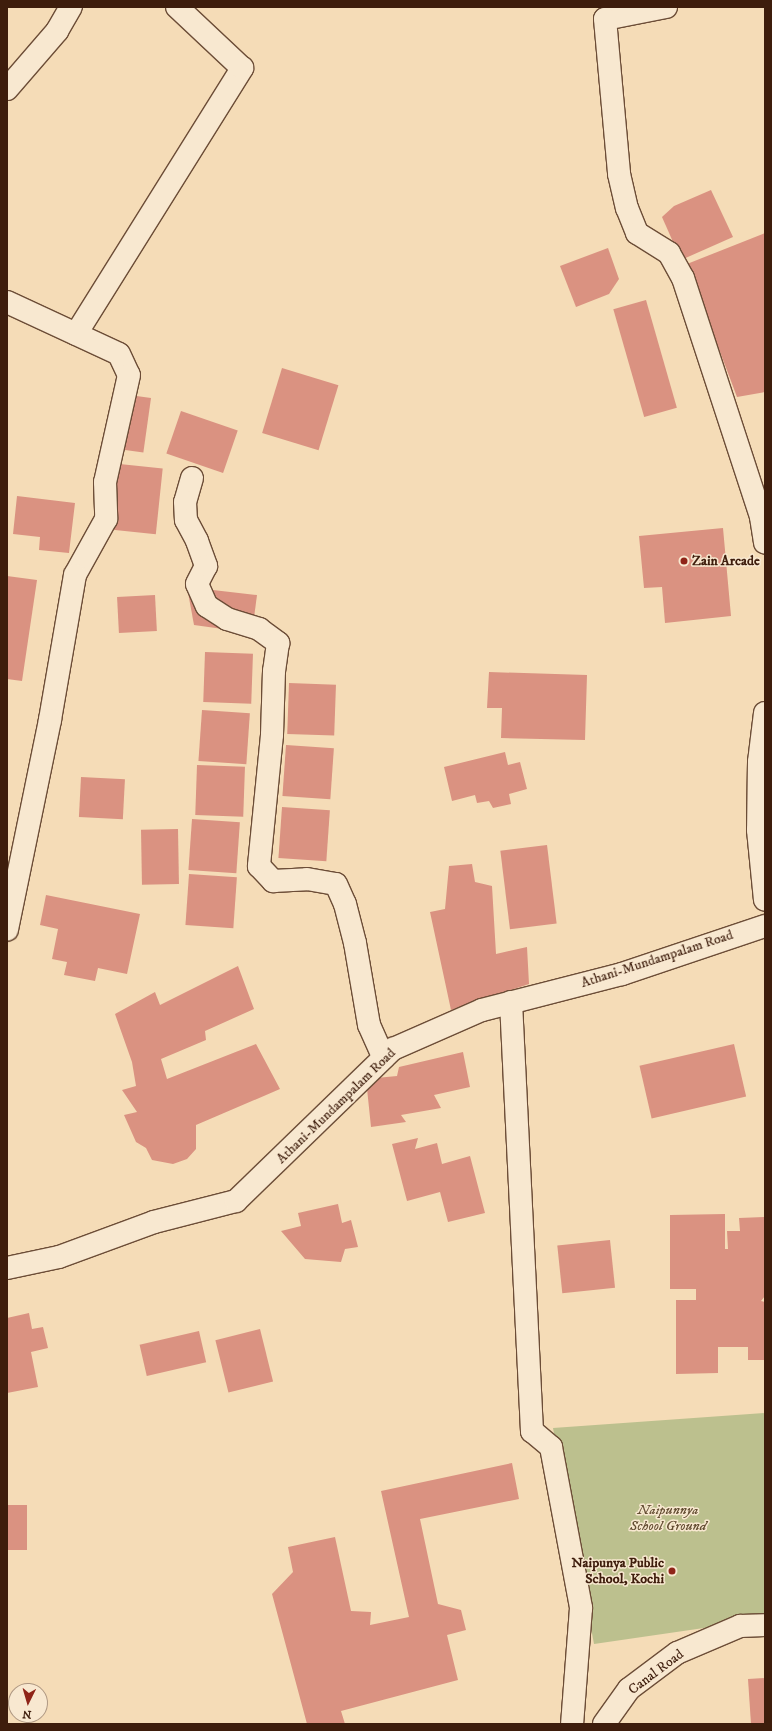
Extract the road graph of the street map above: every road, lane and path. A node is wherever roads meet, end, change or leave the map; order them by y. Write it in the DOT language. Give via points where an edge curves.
graph roads {
  1 [pos="72,7"];
  2 [pos="666,7"];
  3 [pos="175,8"];
  4 [pos="7,89"];
  5 [pos="7,302"];
  6 [pos="76,334"];
  7 [pos="192,478"];
  8 [pos="765,543"];
  9 [pos="765,713"];
  10 [pos="765,900"];
  11 [pos="765,926"];
  12 [pos="7,930"];
  13 [pos="511,1002"];
  14 [pos="384,1058"];
  15 [pos="7,1268"];
  16 [pos="765,1625"];
  17 [pos="572,1724"];
  18 [pos="604,1724"];
  1 -- 4 [label="street" via="57,32"];
  2 -- 8 [label="street" via="605,19 619,174 626,208 637,233 669,253 683,278 761,517"];
  3 -- 6 [label="street" via="242,68"];
  5 -- 6 [label="street"];
  6 -- 12 [label="street" via="119,354 128,375 105,482 106,519 75,575 50,720"];
  7 -- 14 [label="street" via="184,502 186,520 206,566 197,584 207,606 227,619 259,629 278,643 274,671 268,784 258,866 272,881 307,879 336,884 345,904 355,942 368,1025"];
  9 -- 10 [label="street" via="759,762 758,830"];
  11 -- 13 [label="street, Athani-Mundampalam Road" via="622,974"];
  13 -- 14 [label="street, Athani-Mundampalam Road" via="482,1010 393,1049"];
  13 -- 17 [label="street" via="532,1431 551,1447 581,1608"];
  14 -- 15 [label="street, Athani-Mundampalam Road" via="236,1201 154,1222 59,1257"];
  16 -- 18 [label="street, Canal Road" via="740,1626 677,1653 629,1689"];
}
